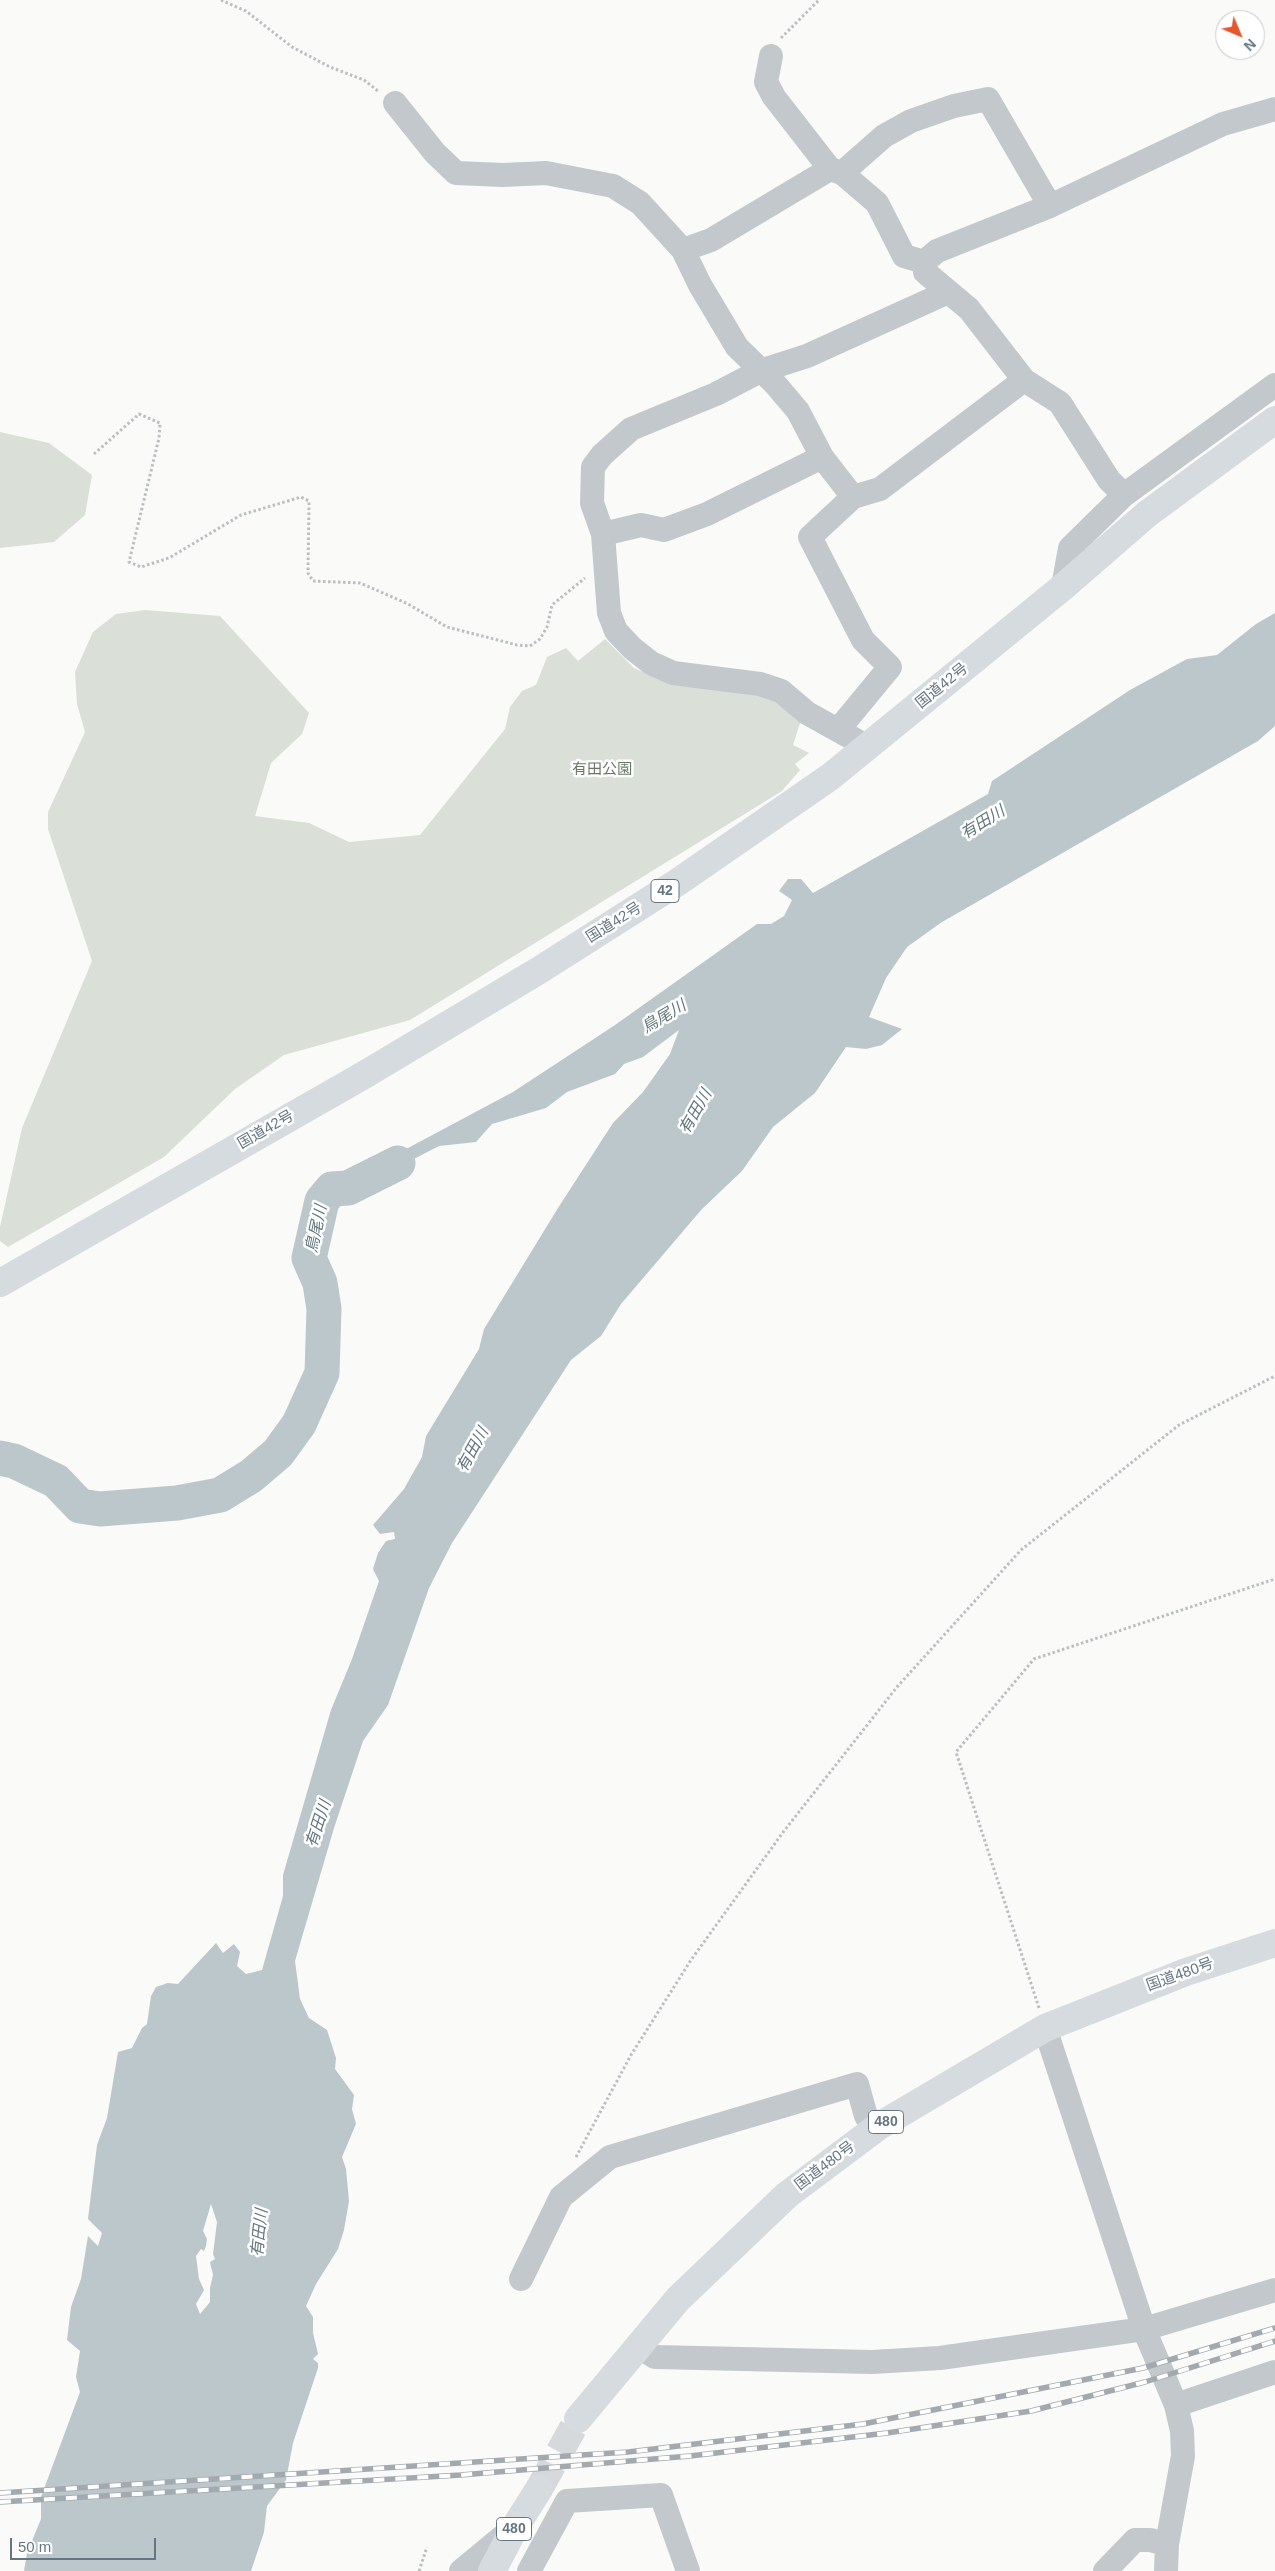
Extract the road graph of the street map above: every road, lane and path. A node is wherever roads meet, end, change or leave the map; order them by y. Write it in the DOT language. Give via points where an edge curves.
graph roads {
  1 [pos="221,0"];
  2 [pos="819,0"];
  3 [pos="771,56"];
  4 [pos="395,103"];
  5 [pos="1275,109"];
  6 [pos="836,171"];
  7 [pos="1050,206"];
  8 [pos="683,250"];
  9 [pos="924,262"];
  10 [pos="948,292"];
  11 [pos="760,371"];
  12 [pos="1024,380"];
  13 [pos="1275,385"];
  14 [pos="1275,420"];
  15 [pos="94,454"];
  16 [pos="822,457"];
  17 [pos="1124,495"];
  18 [pos="852,498"];
  19 [pos="603,534"];
  20 [pos="606,565"];
  21 [pos="1063,587"];
  22 [pos="838,730"];
  23 [pos="868,746"];
  24 [pos="0,1283"];
  25 [pos="1275,1376"];
  26 [pos="1275,1579"];
  27 [pos="1275,1943"];
  28 [pos="1046,2028"];
  29 [pos="879,2126"];
  30 [pos="575,2160"];
  31 [pos="521,2279"];
  32 [pos="1275,2290"];
  33 [pos="1144,2329"];
  34 [pos="639,2347"];
  35 [pos="1275,2372"];
  36 [pos="1176,2405"];
  37 [pos="578,2420"];
  38 [pos="539,2489"];
  39 [pos="515,2527"];
  40 [pos="1167,2544"];
  41 [pos="427,2547"];
  42 [pos="419,2571"];
  43 [pos="461,2571"];
  44 [pos="492,2571"];
  45 [pos="529,2571"];
  46 [pos="688,2571"];
  47 [pos="1105,2571"];
  48 [pos="1166,2571"];
  1 -- 4 [label="path" via="246,11 292,47 364,80"];
  2 -- 3 [label="path" via="782,36"];
  3 -- 6 [label="street" via="766,82 774,97"];
  4 -- 8 [label="street" via="435,153 456,173 546,173 613,186 640,203"];
  5 -- 7 [label="street" via="1223,124"];
  6 -- 7 [label="street" via="884,136 912,121 954,106 988,99"];
  6 -- 8 [label="street" via="711,240"];
  6 -- 9 [label="street" via="877,204 904,256"];
  7 -- 9 [label="street" via="936,251"];
  8 -- 11 [label="street" via="737,347"];
  9 -- 10 [label="street" via="925,272"];
  10 -- 11 [label="street" via="807,356"];
  10 -- 12 [label="street" via="969,309"];
  11 -- 16 [label="street" via="798,411"];
  11 -- 19 [label="street" via="716,394 631,429 602,455 593,467 592,503"];
  12 -- 17 [label="street" via="1060,403 1110,480"];
  12 -- 18 [label="street" via="880,489"];
  13 -- 17 [label="street"];
  14 -- 21 [label="highway, 国道42号 / 42" via="1147,514"];
  15 -- 20 [label="path" via="139,414 160,423 129,562 141,567 169,558 241,514 301,497 309,501 308,573 313,581 360,583 408,604 447,627 530,646 540,639 547,627 552,605"];
  16 -- 18 [label="street"];
  16 -- 19 [label="street" via="707,514 664,530 641,525"];
  17 -- 21 [label="street" via="1070,548"];
  18 -- 22 [label="street" via="810,537 864,640 890,667"];
  19 -- 20 [label="street"];
  20 -- 22 [label="street" via="609,613 616,631 651,663 673,673 760,684 780,691 806,713"];
  21 -- 23 [label="highway, 国道42号 / 42"];
  22 -- 23 [label="street"];
  23 -- 24 [label="highway, 国道42号 / 42" via="830,777 678,882 538,971 356,1080"];
  25 -- 30 [label="path" via="1179,1425 1021,1550 897,1687 784,1831 691,1960 631,2055"];
  26 -- 28 [label="path" via="1034,1659 956,1752"];
  27 -- 28 [label="highway, 国道480号 / 480" via="1186,1972"];
  28 -- 29 [label="highway, 国道480号 / 480"];
  28 -- 33 [label="street"];
  29 -- 31 [label="street" via="866,2116 856,2084 610,2157 561,2196"];
  29 -- 34 [label="highway, 国道480号 / 480" via="787,2195 678,2299"];
  32 -- 33 [label="street"];
  33 -- 34 [label="street" via="940,2358 872,2362 655,2357"];
  33 -- 36 [label="street"];
  34 -- 37 [label="highway, 国道480号 / 480"];
  35 -- 36 [label="street"];
  36 -- 40 [label="street" via="1182,2431 1182,2456"];
  38 -- 39 [label="highway, 480"];
  39 -- 43 [label="street"];
  39 -- 44 [label="highway, 480"];
  40 -- 47 [label="street" via="1135,2540"];
  40 -- 48 [label="street"];
  41 -- 42 [label="path"];
  45 -- 46 [label="street" via="567,2501 660,2495"];
}
